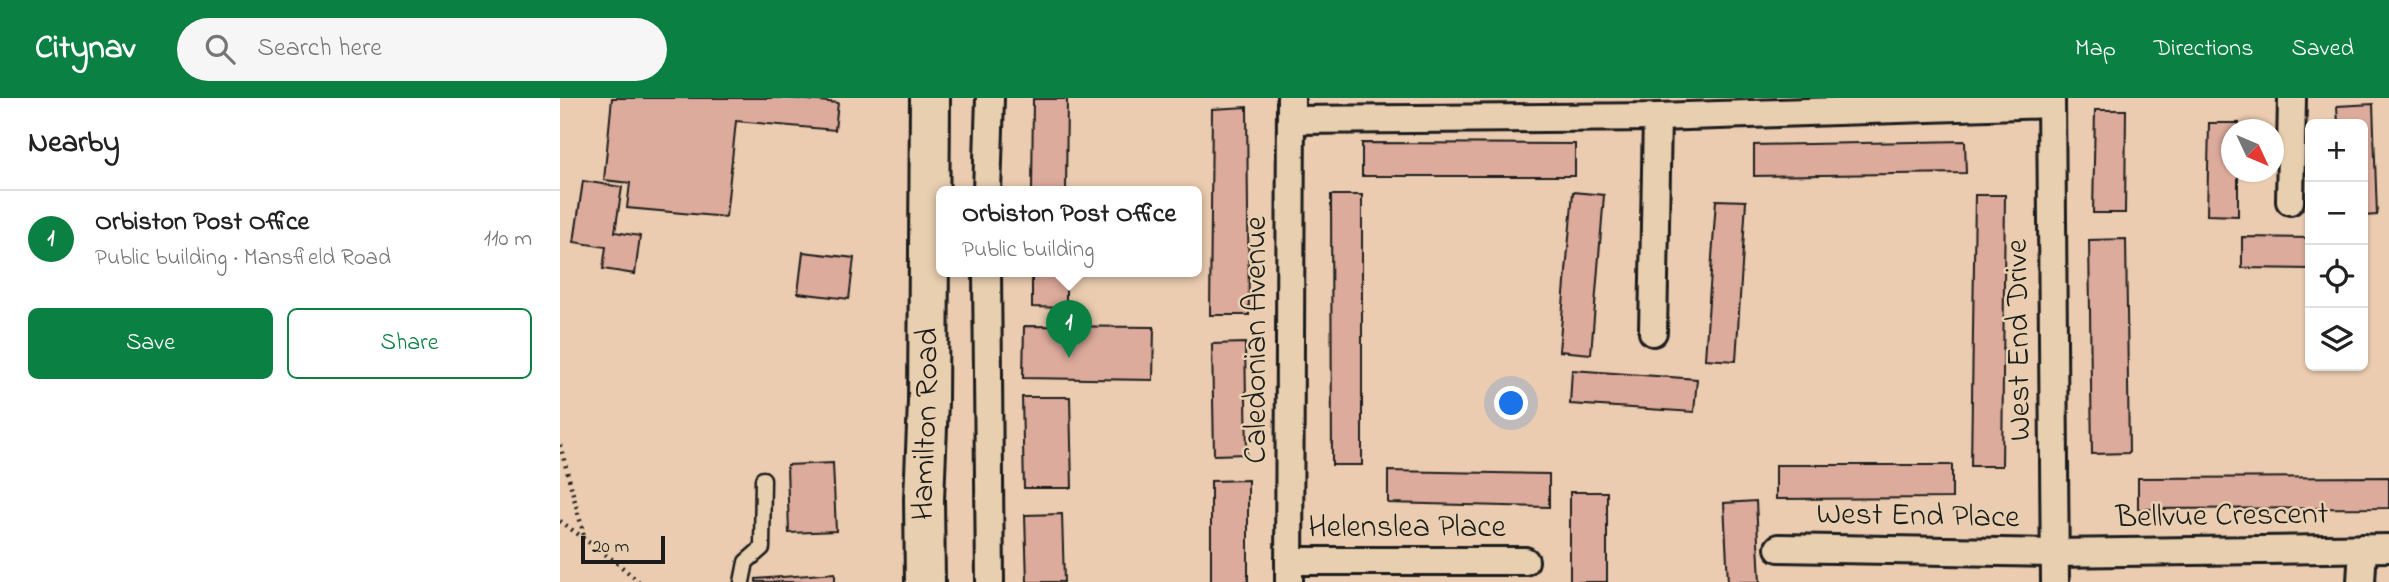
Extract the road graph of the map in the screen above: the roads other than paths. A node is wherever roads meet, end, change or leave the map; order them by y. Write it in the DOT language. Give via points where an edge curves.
graph roads {
  1 [pos="930,98"];
  2 [pos="990,98"];
  3 [pos="2292,98"];
  4 [pos="2051,101"];
  5 [pos="1291,109"];
  6 [pos="1657,117"];
  7 [pos="987,186"];
  8 [pos="2290,201"];
  9 [pos="987,277"];
  10 [pos="1653,332"];
  11 [pos="763,479"];
  12 [pos="1780,548"];
  13 [pos="2376,548"];
  14 [pos="2055,553"];
  15 [pos="1525,561"];
  16 [pos="1289,572"];
  17 [pos="742,582"];
  18 [pos="925,582"];
  19 [pos="990,582"];
  20 [pos="2055,582"];
  21 [pos="2361,582"];
  1 -- 18 [label="main road, Hamilton Road"];
  2 -- 7 [label="street"];
  3 -- 8 [label="street"];
  4 -- 6 [label="street"];
  4 -- 14 [label="street, West End Drive"];
  5 -- 6 [label="street"];
  5 -- 16 [label="street, Caledonian Avenue"];
  6 -- 10 [label="street"];
  9 -- 19 [label="street"];
  11 -- 17 [label="lane" via="762,548 746,562"];
  12 -- 14 [label="street, West End Place"];
  13 -- 14 [label="street, Bellvue Crescent"];
  13 -- 21 [label="street"];
  14 -- 20 [label="street, West End Drive"];
  15 -- 16 [label="street, Helenslea Place"];
}
